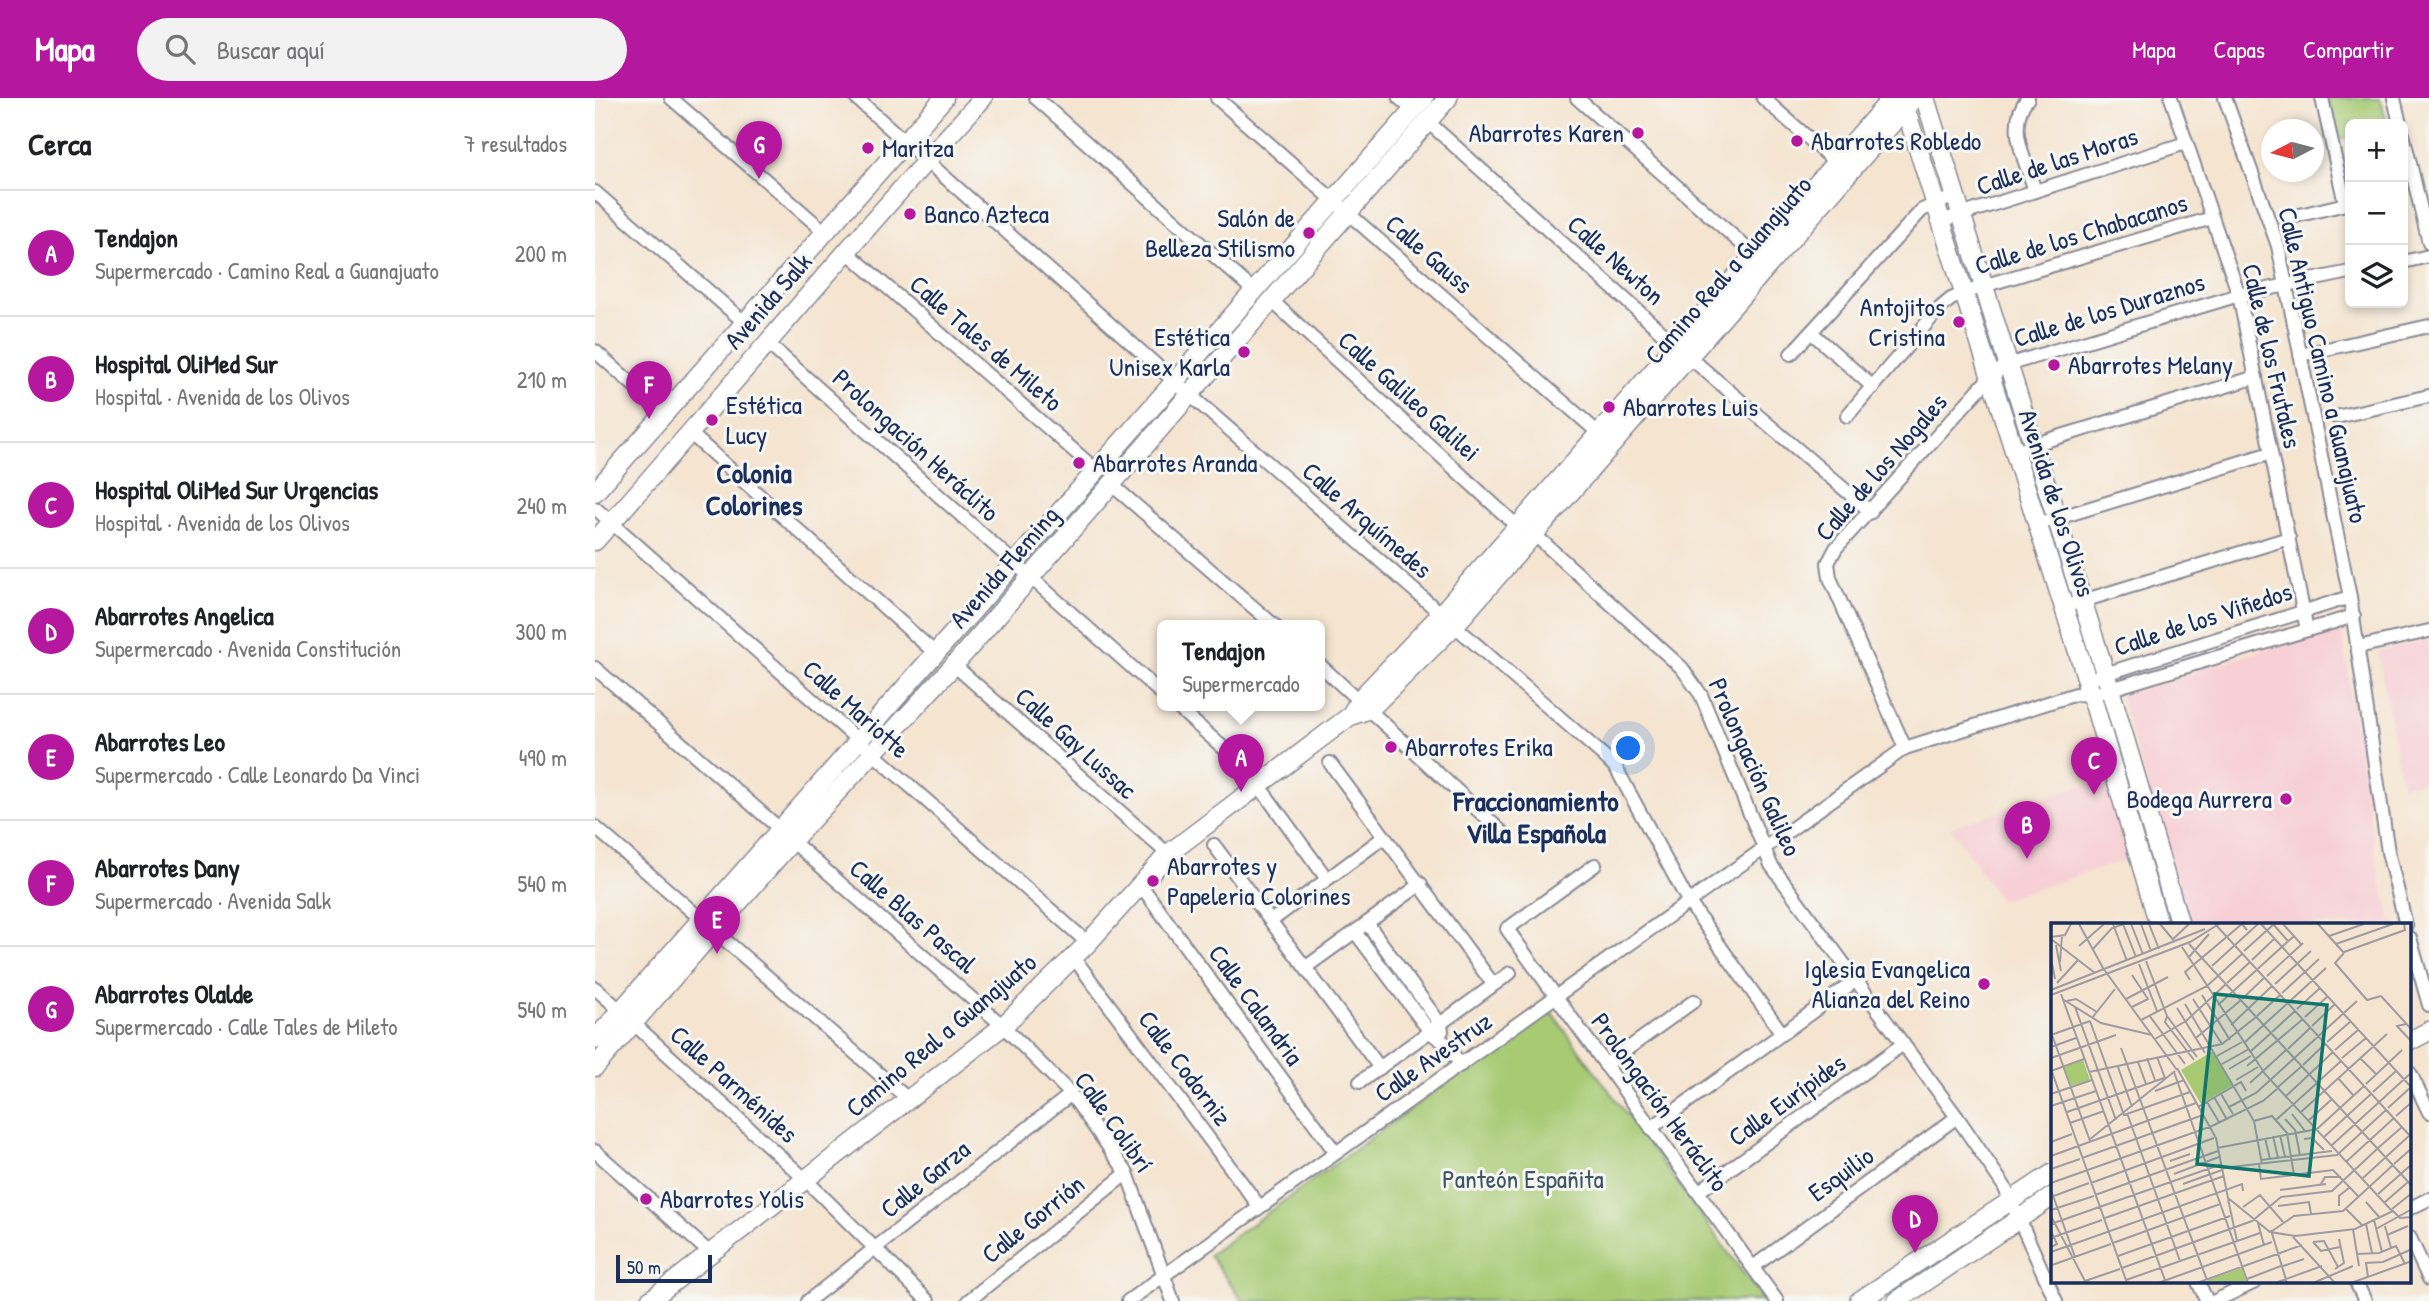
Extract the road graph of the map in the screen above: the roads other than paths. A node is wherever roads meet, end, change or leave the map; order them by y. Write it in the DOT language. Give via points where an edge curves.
graph roads {
  1 [pos="671,98"];
  2 [pos="856,98"];
  3 [pos="944,98"];
  4 [pos="983,98"];
  5 [pos="1036,98"];
  6 [pos="1217,98"];
  7 [pos="1399,98"];
  8 [pos="1448,98"];
  9 [pos="1577,98"];
  10 [pos="1763,98"];
  11 [pos="1925,98"];
  12 [pos="2039,98"];
  13 [pos="2171,98"];
  14 [pos="2225,98"];
  15 [pos="2322,98"];
  16 [pos="2394,98"];
  17 [pos="2026,100"];
  18 [pos="1904,101"];
  19 [pos="1422,110"];
  20 [pos="2399,119"];
  21 [pos="905,142"];
  22 [pos="2186,143"];
  23 [pos="926,160"];
  24 [pos="1841,167"];
  25 [pos="2409,190"];
  26 [pos="2035,191"];
  27 [pos="595,192"];
  28 [pos="2345,192"];
  29 [pos="1955,196"];
  30 [pos="1935,203"];
  31 [pos="2345,205"];
  32 [pos="1340,207"];
  33 [pos="1962,215"];
  34 [pos="2212,218"];
  35 [pos="2287,218"];
  36 [pos="1941,221"];
  37 [pos="825,232"];
  38 [pos="2429,243"];
  39 [pos="846,251"];
  40 [pos="2429,257"];
  41 [pos="1761,260"];
  42 [pos="2408,261"];
  43 [pos="2345,273"];
  44 [pos="2286,285"];
  45 [pos="1983,286"];
  46 [pos="1254,290"];
  47 [pos="1963,293"];
  48 [pos="2239,295"];
  49 [pos="1271,300"];
  50 [pos="745,323"];
  51 [pos="2429,326"];
  52 [pos="1811,332"];
  53 [pos="766,342"];
  54 [pos="1682,350"];
  55 [pos="595,351"];
  56 [pos="1791,354"];
  57 [pos="2300,355"];
  58 [pos="2007,365"];
  59 [pos="1990,377"];
  60 [pos="2256,377"];
  61 [pos="1174,381"];
  62 [pos="1873,387"];
  63 [pos="1189,394"];
  64 [pos="2429,396"];
  65 [pos="665,413"];
  66 [pos="1847,416"];
  67 [pos="2336,417"];
  68 [pos="691,434"];
  69 [pos="1605,439"];
  70 [pos="2032,445"];
  71 [pos="2271,453"];
  72 [pos="2014,454"];
  73 [pos="1096,470"];
  74 [pos="1111,484"];
  75 [pos="595,492"];
  76 [pos="595,508"];
  77 [pos="1871,512"];
  78 [pos="2056,518"];
  79 [pos="612,523"];
  80 [pos="2038,524"];
  81 [pos="1517,526"];
  82 [pos="1535,535"];
  83 [pos="2289,538"];
  84 [pos="595,541"];
  85 [pos="1014,563"];
  86 [pos="1030,577"];
  87 [pos="2350,597"];
  88 [pos="2083,601"];
  89 [pos="2063,607"];
  90 [pos="2302,610"];
  91 [pos="1441,614"];
  92 [pos="2354,616"];
  93 [pos="1268,620"];
  94 [pos="1455,625"];
  95 [pos="2307,630"];
  96 [pos="2429,631"];
  97 [pos="2358,647"];
  98 [pos="935,653"];
  99 [pos="954,665"];
  100 [pos="595,668"];
  101 [pos="1325,669"];
  102 [pos="2108,682"];
  103 [pos="1157,690"];
  104 [pos="2085,690"];
  105 [pos="1365,704"];
  106 [pos="1183,711"];
  107 [pos="857,741"];
  108 [pos="1905,748"];
  109 [pos="873,755"];
  110 [pos="1331,763"];
  111 [pos="1261,785"];
  112 [pos="2143,800"];
  113 [pos="2124,806"];
  114 [pos="595,827"];
  115 [pos="786,835"];
  116 [pos="1505,835"];
  117 [pos="1384,837"];
  118 [pos="1214,845"];
  119 [pos="1762,847"];
  120 [pos="1168,855"];
  121 [pos="1595,865"];
  122 [pos="1327,879"];
  123 [pos="1140,884"];
  124 [pos="1421,884"];
  125 [pos="1688,901"];
  126 [pos="1271,920"];
  127 [pos="1367,923"];
  128 [pos="2158,923"];
  129 [pos="2179,923"];
  130 [pos="2406,923"];
  131 [pos="707,925"];
  132 [pos="1355,932"];
  133 [pos="2411,942"];
  134 [pos="1088,943"];
  135 [pos="1074,958"];
  136 [pos="1306,967"];
  137 [pos="1510,973"];
  138 [pos="1855,981"];
  139 [pos="1493,984"];
  140 [pos="595,988"];
  141 [pos="1557,998"];
  142 [pos="1694,1001"];
  143 [pos="2429,1005"];
  144 [pos="627,1017"];
  145 [pos="1003,1026"];
  146 [pos="1436,1029"];
  147 [pos="1781,1032"];
  148 [pos="595,1040"];
  149 [pos="1903,1044"];
  150 [pos="1461,1065"];
  151 [pos="1605,1065"];
  152 [pos="595,1067"];
  153 [pos="1380,1068"];
  154 [pos="2411,1075"];
  155 [pos="1360,1082"];
  156 [pos="1071,1094"];
  157 [pos="908,1100"];
  158 [pos="2429,1112"];
  159 [pos="1957,1117"];
  160 [pos="1651,1128"];
  161 [pos="595,1151"];
  162 [pos="1336,1153"];
  163 [pos="1127,1173"];
  164 [pos="2051,1174"];
  165 [pos="805,1179"];
  166 [pos="1698,1192"];
  167 [pos="2051,1197"];
  168 [pos="2429,1199"];
  169 [pos="2011,1201"];
  170 [pos="1259,1206"];
  171 [pos="2411,1208"];
  172 [pos="2018,1220"];
  173 [pos="2411,1240"];
  174 [pos="876,1248"];
  175 [pos="711,1254"];
  176 [pos="1753,1268"];
  177 [pos="1165,1273"];
  178 [pos="2429,1279"];
  179 [pos="2199,1284"];
  180 [pos="2251,1284"];
  181 [pos="2357,1284"];
  182 [pos="1899,1300"];
  183 [pos="649,1301"];
  184 [pos="809,1301"];
  185 [pos="928,1301"];
  186 [pos="968,1301"];
  187 [pos="1128,1301"];
  188 [pos="1173,1301"];
  189 [pos="1777,1301"];
  190 [pos="1859,1301"];
  191 [pos="2056,1301"];
  192 [pos="2207,1301"];
  193 [pos="2215,1301"];
  194 [pos="2365,1301"];
  1 -- 37 [label="street"];
  2 -- 21 [label="street, Calle Arquímedes"];
  3 -- 21 [label="street, Avenida Salk"];
  4 -- 23 [label="street, Avenida Salk"];
  5 -- 46 [label="street"];
  6 -- 32 [label="street, Calle Gauss"];
  7 -- 19 [label="street, Calle Newton"];
  8 -- 19 [label="street, Avenida Fleming"];
  9 -- 41 [label="street"];
  10 -- 24 [label="street"];
  11 -- 29 [label="street, Avenida de los Olivos"];
  12 -- 17 [label="street"];
  13 -- 22 [label="street, Calle de los Frutales"];
  14 -- 44 [label="street, Calle Antiguo Camino a Guanajuato" via="2278,246"];
  15 -- 28 [label="street"];
  16 -- 20 [label="street"];
  17 -- 26 [label="street" via="2017,112 2015,126"];
  18 -- 24 [label="street, Camino Real a Guanajuato"];
  18 -- 30 [label="street, Avenida de los Olivos"];
  19 -- 32 [label="street, Avenida Fleming"];
  19 -- 54 [label="street, Calle Newton"];
  21 -- 23 [label="street, Calle Arquímedes"];
  21 -- 37 [label="street, Avenida Salk"];
  22 -- 26 [label="street, Calle de las Moras"];
  22 -- 34 [label="street, Calle de los Frutales"];
  23 -- 39 [label="street, Avenida Salk"];
  23 -- 61 [label="street, Calle Arquímedes"];
  24 -- 41 [label="street, Camino Real a Guanajuato"];
  25 -- 38 [label="street"];
  26 -- 33 [label="street, Calle de las Moras"];
  27 -- 50 [label="street"];
  29 -- 30 [label="street"];
  29 -- 33 [label="street, Avenida de los Olivos"];
  30 -- 36 [label="street, Avenida de los Olivos"];
  30 -- 52 [label="street" via="1922,210"];
  31 -- 35 [label="street"];
  32 -- 46 [label="street, Avenida Fleming"];
  32 -- 49 [label="street, Avenida Fleming"];
  32 -- 69 [label="street, Calle Gauss"];
  33 -- 36 [label="street, Calle de las Moras"];
  33 -- 45 [label="street, Avenida de los Olivos"];
  34 -- 45 [label="street, Calle de los Chabacanos"];
  34 -- 48 [label="street, Calle de los Frutales"];
  36 -- 47 [label="street, Avenida de los Olivos"];
  37 -- 50 [label="street, Avenida Salk"];
  39 -- 53 [label="street, Avenida Salk"];
  39 -- 73 [label="street, Calle Tales de Mileto"];
  40 -- 42 [label="street"];
  41 -- 54 [label="street, Camino Real a Guanajuato"];
  43 -- 44 [label="street, Calle de los Duraznos"];
  44 -- 48 [label="street, Calle de los Duraznos"];
  44 -- 57 [label="street, Calle Antiguo Camino a Guanajuato"];
  45 -- 47 [label="street, Calle de los Chabacanos"];
  45 -- 58 [label="street, Avenida de los Olivos"];
  46 -- 61 [label="street, Avenida Fleming"];
  47 -- 59 [label="street, Avenida de los Olivos"];
  47 -- 62 [label="street, Calle de los Chabacanos" via="1939,309"];
  48 -- 58 [label="street, Calle de los Duraznos"];
  48 -- 60 [label="street, Calle de los Frutales"];
  49 -- 63 [label="street, Avenida Fleming"];
  49 -- 81 [label="street, Calle Galileo Galilei"];
  50 -- 65 [label="street, Avenida Salk"];
  51 -- 57 [label="street"];
  52 -- 56 [label="street"];
  52 -- 62 [label="street"];
  53 -- 68 [label="street, Avenida Salk"];
  53 -- 85 [label="street, Prolongación Heráclito"];
  54 -- 69 [label="street, Camino Real a Guanajuato"];
  54 -- 77 [label="street, Calle Newton"];
  55 -- 65 [label="street"];
  57 -- 87 [label="street, Calle Antiguo Camino a Guanajuato"];
  58 -- 59 [label="street, Calle de los Duraznos"];
  58 -- 70 [label="street, Avenida de los Olivos"];
  59 -- 72 [label="street, Avenida de los Olivos"];
  59 -- 77 [label="street, Calle de los Nogales"];
  60 -- 70 [label="street"];
  60 -- 71 [label="street, Calle de los Frutales"];
  61 -- 63 [label="street, Calle Arquímedes"];
  61 -- 73 [label="street, Avenida Fleming"];
  62 -- 66 [label="street, Calle de los Chabacanos"];
  63 -- 74 [label="street, Avenida Fleming"];
  63 -- 91 [label="street, Calle Arquímedes"];
  64 -- 67 [label="street"];
  65 -- 75 [label="street, Avenida Salk"];
  68 -- 79 [label="street, Avenida Salk"];
  68 -- 98 [label="street"];
  69 -- 81 [label="street, Camino Real a Guanajuato"];
  69 -- 82 [label="street, Camino Real a Guanajuato"];
  70 -- 72 [label="street"];
  70 -- 78 [label="street, Avenida de los Olivos"];
  71 -- 78 [label="street"];
  71 -- 83 [label="street, Calle de los Frutales"];
  72 -- 80 [label="street, Avenida de los Olivos"];
  73 -- 85 [label="street, Avenida Fleming"];
  74 -- 86 [label="street, Avenida Fleming"];
  74 -- 93 [label="street"];
  76 -- 79 [label="street, Calle Mariotte"];
  77 -- 108 [label="street, Calle de los Nogales" via="1836,548 1828,563 1830,578"];
  78 -- 80 [label="street"];
  78 -- 88 [label="street, Avenida de los Olivos"];
  79 -- 84 [label="street, Avenida Salk"];
  79 -- 107 [label="street, Calle Mariotte"];
  80 -- 89 [label="street, Avenida de los Olivos"];
  81 -- 91 [label="street, Camino Real a Guanajuato"];
  82 -- 94 [label="street, Camino Real a Guanajuato"];
  82 -- 119 [label="street, Prolongación Galileo" via="1682,668 1701,695"];
  83 -- 88 [label="street"];
  83 -- 90 [label="street, Calle de los Frutales"];
  85 -- 86 [label="street, Prolongación Heráclito"];
  85 -- 98 [label="street, Avenida Fleming"];
  86 -- 99 [label="street, Avenida Fleming"];
  86 -- 103 [label="street, Prolongación Heráclito"];
  87 -- 90 [label="street, Calle de los Viñedos"];
  87 -- 92 [label="street, Calle Antiguo Camino a Guanajuato"];
  88 -- 89 [label="street"];
  88 -- 102 [label="street, Avenida de los Olivos"];
  89 -- 104 [label="street, Avenida de los Olivos"];
  90 -- 95 [label="street, Calle de los Frutales"];
  90 -- 102 [label="street, Calle de los Viñedos"];
  91 -- 94 [label="street, Calle Arquímedes"];
  91 -- 105 [label="street, Camino Real a Guanajuato"];
  92 -- 95 [label="street, Calle de los Viñedos"];
  92 -- 97 [label="street, Calle Antiguo Camino a Guanajuato"];
  94 -- 105 [label="street, Camino Real a Guanajuato"];
  94 -- 125 [label="street, Calle Arquímedes" via="1616,768"];
  95 -- 102 [label="street, Calle de los Viñedos"];
  96 -- 97 [label="street"];
  97 -- 130 [label="street, Calle Antiguo Camino a Guanajuato" via="2388,852"];
  98 -- 107 [label="street, Avenida Fleming"];
  99 -- 109 [label="street, Avenida Fleming"];
  99 -- 120 [label="street, Calle Gay Lussac"];
  100 -- 115 [label="street, Calle Blas Pascal"];
  101 -- 105 [label="street"];
  102 -- 104 [label="street, Calle de los Viñedos"];
  102 -- 112 [label="street, Avenida de los Olivos"];
  104 -- 108 [label="street, Calle de los Viñedos"];
  104 -- 113 [label="street, Avenida de los Olivos"];
  105 -- 111 [label="street, Camino Real a Guanajuato"];
  105 -- 116 [label="street"];
  106 -- 111 [label="street"];
  107 -- 109 [label="street, Calle Mariotte"];
  107 -- 115 [label="street, Avenida Fleming"];
  108 -- 119 [label="street, Calle de los Viñedos"];
  109 -- 115 [label="street, Avenida Fleming"];
  109 -- 134 [label="street, Calle Mariotte"];
  110 -- 117 [label="street"];
  111 -- 120 [label="street, Camino Real a Guanajuato"];
  111 -- 122 [label="street"];
  112 -- 113 [label="street"];
  112 -- 129 [label="street, Avenida de los Olivos"];
  113 -- 128 [label="street, Avenida de los Olivos"];
  114 -- 131 [label="street"];
  115 -- 131 [label="street, Avenida Fleming"];
  115 -- 145 [label="street, Calle Blas Pascal"];
  117 -- 122 [label="street"];
  117 -- 124 [label="street"];
  118 -- 126 [label="street"];
  119 -- 125 [label="street, Calle Avestruz"];
  119 -- 138 [label="street, Prolongación Galileo"];
  120 -- 123 [label="street, Camino Real a Guanajuato"];
  121 -- 141 [label="street, Prolongación Heráclito" via="1507,929"];
  122 -- 126 [label="street"];
  123 -- 134 [label="street, Camino Real a Guanajuato"];
  123 -- 162 [label="street, Calle Calandria"];
  124 -- 127 [label="street"];
  124 -- 139 [label="street"];
  125 -- 141 [label="street, Calle Avestruz"];
  125 -- 147 [label="street, Calle Arquímedes"];
  126 -- 136 [label="street"];
  127 -- 132 [label="street"];
  127 -- 146 [label="street"];
  131 -- 144 [label="street, Avenida Fleming"];
  131 -- 157 [label="street"];
  132 -- 136 [label="street"];
  132 -- 146 [label="street"];
  133 -- 143 [label="street"];
  134 -- 135 [label="street, Camino Real a Guanajuato"];
  135 -- 145 [label="street, Camino Real a Guanajuato"];
  135 -- 170 [label="street, Calle Codorniz"];
  136 -- 153 [label="street"];
  137 -- 139 [label="street"];
  138 -- 147 [label="street"];
  138 -- 149 [label="street, Prolongación Galileo"];
  139 -- 146 [label="street"];
  140 -- 144 [label="street, Calle Parménides"];
  141 -- 150 [label="street, Calle Avestruz"];
  141 -- 151 [label="street, Prolongación Heráclito"];
  142 -- 151 [label="street"];
  144 -- 148 [label="street, Avenida Fleming"];
  144 -- 152 [label="street, Avenida Fleming"];
  144 -- 165 [label="street, Calle Parménides"];
  145 -- 156 [label="street, Calle Colibrí"];
  145 -- 157 [label="street, Camino Real a Guanajuato"];
  146 -- 150 [label="street"];
  146 -- 153 [label="street"];
  147 -- 160 [label="street"];
  149 -- 159 [label="street, Prolongación Galileo"];
  149 -- 166 [label="street, Calle Eurípides"];
  150 -- 162 [label="street, Calle Avestruz"];
  151 -- 160 [label="street, Prolongación Heráclito"];
  153 -- 155 [label="street"];
  154 -- 158 [label="street"];
  156 -- 163 [label="street, Calle Colibrí"];
  156 -- 174 [label="street, Calle Garza"];
  157 -- 165 [label="street, Camino Real a Guanajuato"];
  159 -- 169 [label="street, Prolongación Galileo"];
  159 -- 176 [label="street, Esquilio"];
  160 -- 166 [label="street, Prolongación Heráclito"];
  161 -- 175 [label="street"];
  162 -- 170 [label="street, Calle Avestruz"];
  163 -- 177 [label="street, Calle Colibrí"];
  163 -- 186 [label="street, Calle Gorrión"];
  164 -- 169 [label="street"];
  165 -- 174 [label="street, Calle Parménides"];
  165 -- 175 [label="street, Camino Real a Guanajuato"];
  166 -- 176 [label="street, Prolongación Heráclito"];
  167 -- 172 [label="street"];
  168 -- 171 [label="street"];
  169 -- 172 [label="street, Prolongación Galileo"];
  169 -- 190 [label="street"];
  170 -- 177 [label="street, Calle Avestruz"];
  172 -- 182 [label="street"];
  172 -- 191 [label="street, Prolongación Galileo"];
  173 -- 178 [label="street"];
  174 -- 184 [label="street, Calle Garza"];
  174 -- 185 [label="street, Calle Parménides"];
  175 -- 183 [label="street, Camino Real a Guanajuato"];
  176 -- 189 [label="street, Prolongación Heráclito"];
  177 -- 187 [label="street, Calle Avestruz"];
  177 -- 188 [label="street, Calle Colibrí"];
  179 -- 192 [label="street"];
  180 -- 193 [label="street"];
  181 -- 194 [label="street"];
}
